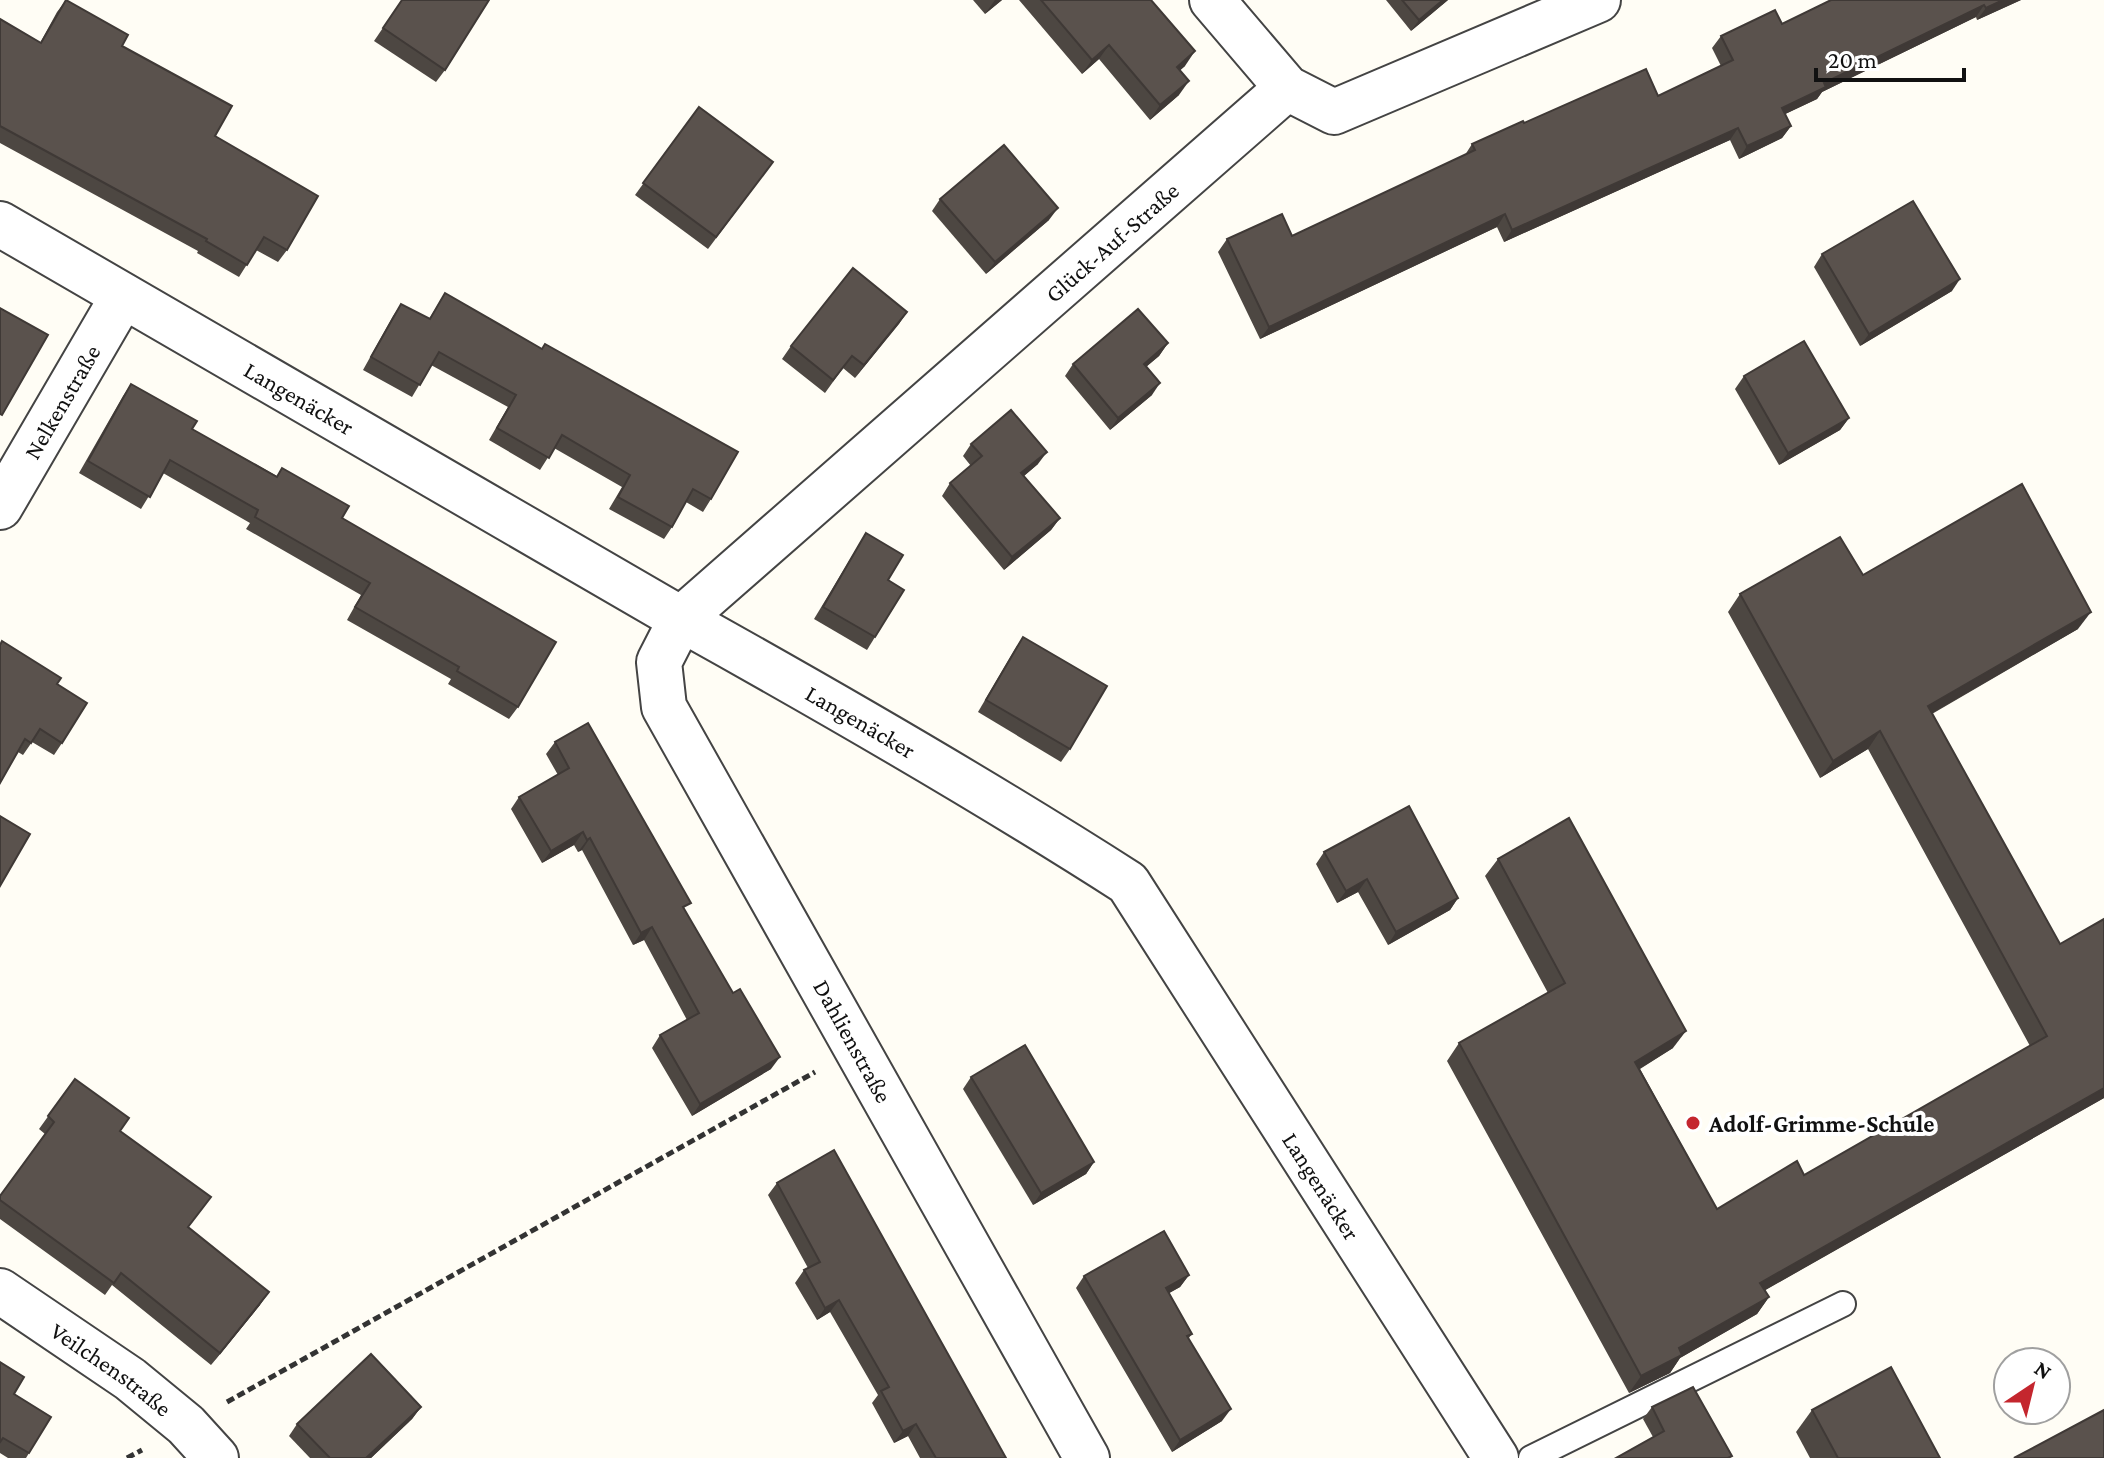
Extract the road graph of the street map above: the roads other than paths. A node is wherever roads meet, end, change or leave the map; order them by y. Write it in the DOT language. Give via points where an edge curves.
graph roads {
  1 [pos="1212,0"];
  2 [pos="1598,0"];
  3 [pos="1287,88"];
  4 [pos="0,224"];
  5 [pos="123,296"];
  6 [pos="0,507"];
  7 [pos="681,619"];
  8 [pos="0,1291"];
  9 [pos="1843,1304"];
  10 [pos="216,1458"];
  11 [pos="1087,1458"];
  12 [pos="1496,1458"];
  13 [pos="1531,1458"];
  1 -- 3 [label="street"];
  2 -- 3 [label="street" via="1334,112"];
  3 -- 7 [label="street, Glück-Auf-Straße"];
  4 -- 5 [label="street, Langenäcker"];
  5 -- 6 [label="street, Nelkenstraße"];
  5 -- 7 [label="street, Langenäcker"];
  7 -- 11 [label="street, Dahlienstraße" via="659,662 664,707"];
  7 -- 12 [label="street, Langenäcker" via="1128,883"];
  8 -- 10 [label="street, Veilchenstraße" via="130,1379 186,1425"];
  9 -- 13 [label="lane"];
}
